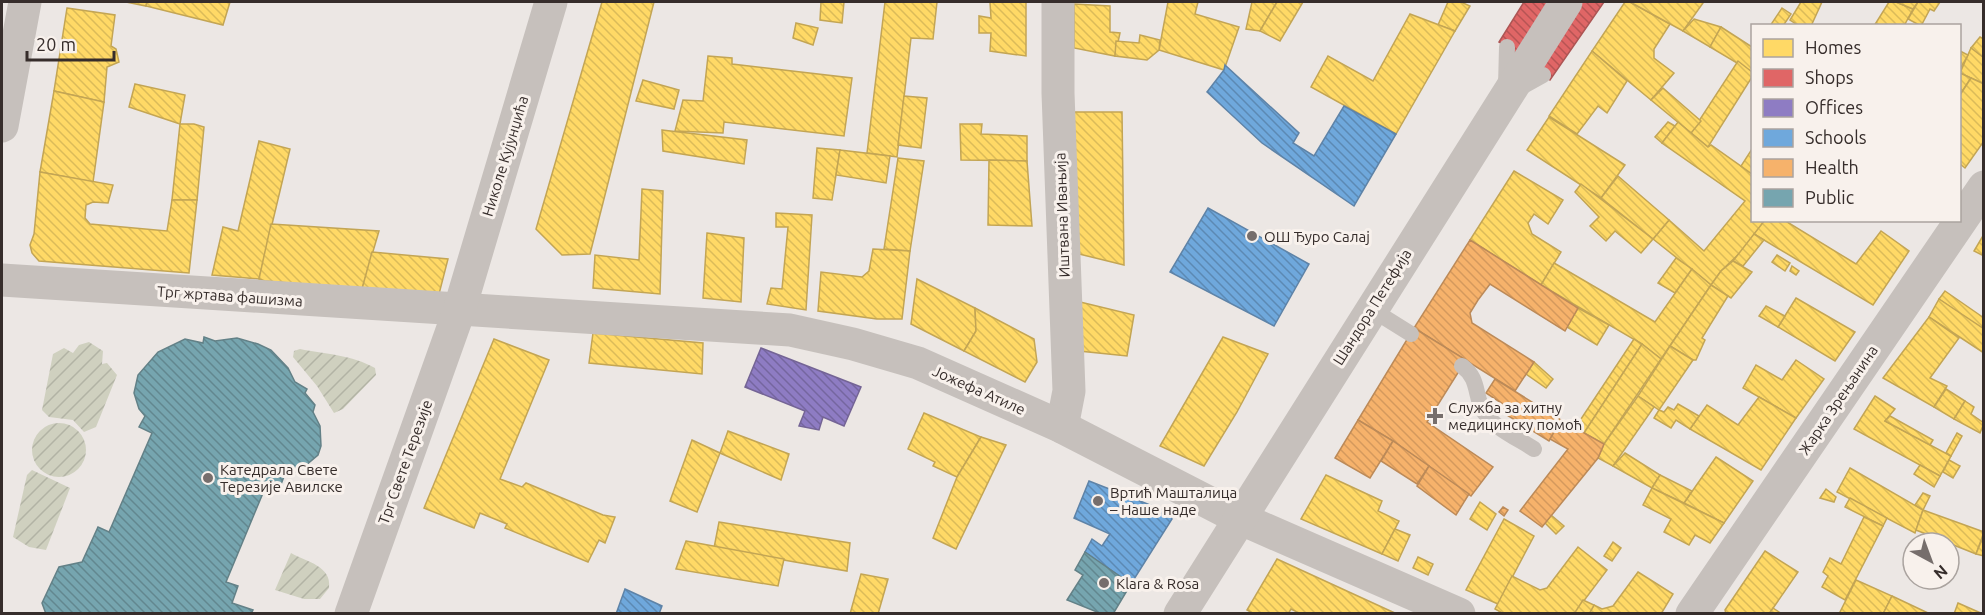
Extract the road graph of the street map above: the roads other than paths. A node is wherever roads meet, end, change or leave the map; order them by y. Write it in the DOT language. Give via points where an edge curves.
graph roads {
  1 [pos="25,2"];
  2 [pos="551,2"];
  3 [pos="1058,2"];
  4 [pos="1566,2"];
  5 [pos="1507,47"];
  6 [pos="1543,75"];
  7 [pos="1506,96"];
  8 [pos="2,126"];
  9 [pos="1983,187"];
  10 [pos="1961,219"];
  11 [pos="1959,222"];
  12 [pos="2,280"];
  13 [pos="1371,309"];
  14 [pos="459,310"];
  15 [pos="1411,334"];
  16 [pos="1462,366"];
  17 [pos="1062,427"];
  18 [pos="1534,449"];
  19 [pos="1239,518"];
  20 [pos="351,614"];
  21 [pos="1180,614"];
  22 [pos="1459,614"];
  23 [pos="1692,614"];
  1 -- 8 [label="street"];
  2 -- 14 [label="street, Николе Кујунџића"];
  3 -- 17 [label="street, Иштвана Ивањија" via="1069,391"];
  4 -- 7 [label="street, Шандора Петефија"];
  5 -- 7 [label="lane"];
  6 -- 7 [label="lane"];
  7 -- 13 [label="street, Шандора Петефија"];
  9 -- 10 [label="street, Жарка Зрењанина"];
  11 -- 23 [label="street, Жарка Зрењанина"];
  12 -- 14 [label="street, Трг жртава фашизма"];
  13 -- 15 [label="lane"];
  13 -- 19 [label="street, Шандора Петефија"];
  14 -- 17 [label="street, Јожефа Атиле" via="790,330 918,363"];
  14 -- 20 [label="street, Трг Свете Терезије"];
  16 -- 18 [label="lane" via="1474,379 1488,418"];
  17 -- 19 [label="street, Јожефа Атиле"];
  19 -- 21 [label="street, Шандора Петефија"];
  19 -- 22 [label="street, Јожефа Атиле"];
}
